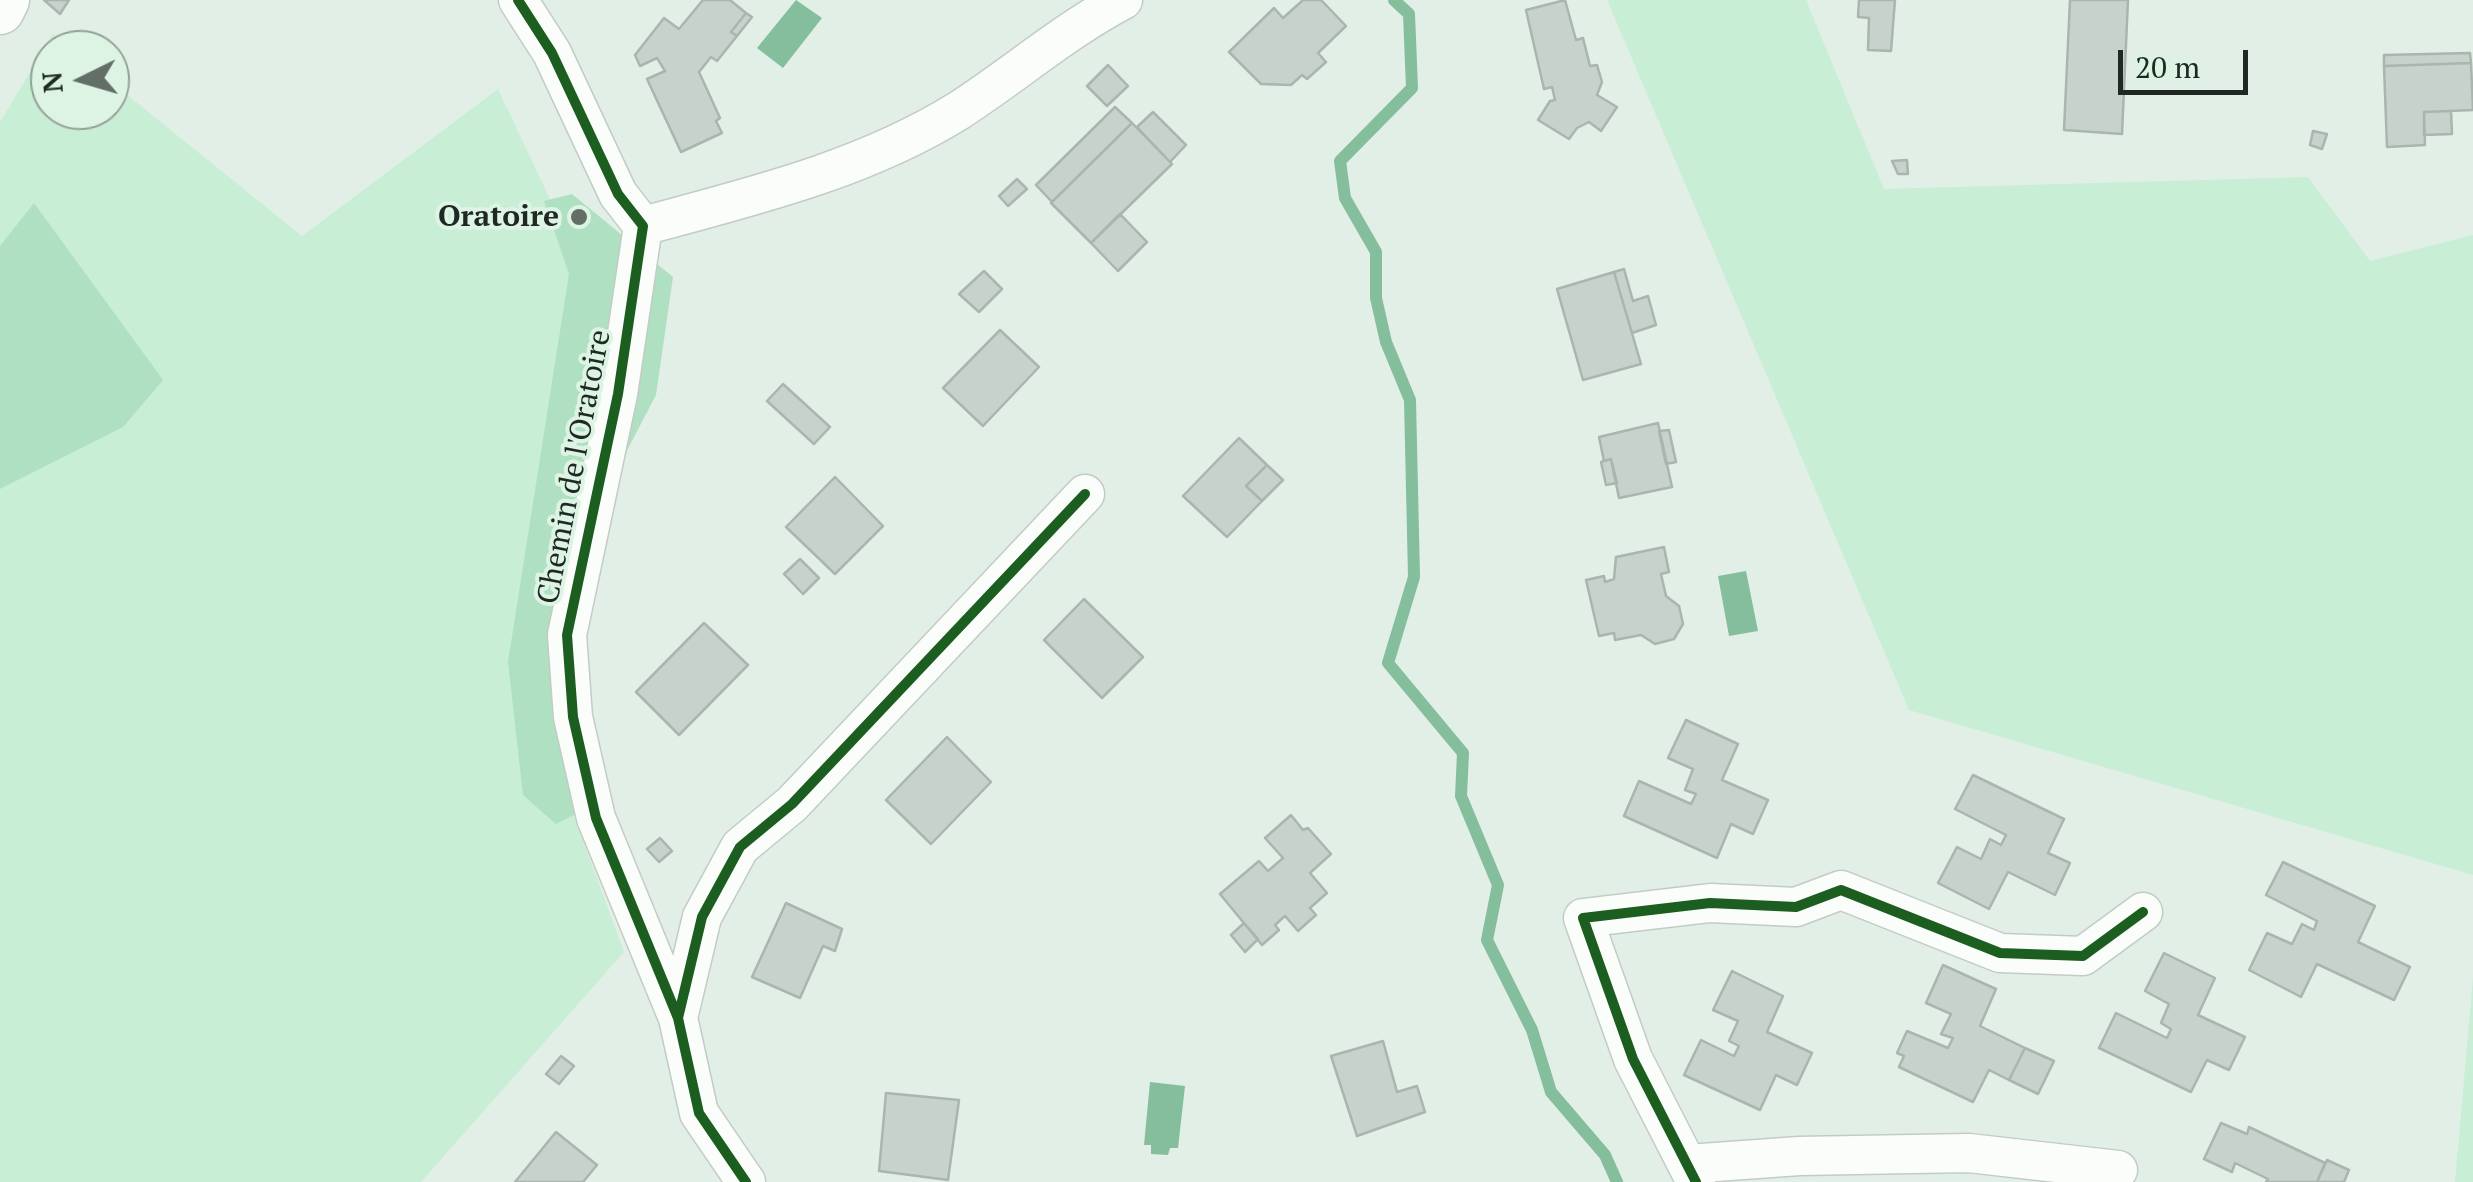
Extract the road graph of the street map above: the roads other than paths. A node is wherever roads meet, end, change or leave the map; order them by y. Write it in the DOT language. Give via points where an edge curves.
graph roads {
  1 [pos="5,0"];
  2 [pos="518,0"];
  3 [pos="1123,0"];
  4 [pos="0,10"];
  5 [pos="643,226"];
  6 [pos="1085,494"];
  7 [pos="2143,912"];
  8 [pos="678,1018"];
  9 [pos="2118,1170"];
  10 [pos="1692,1173"];
  11 [pos="746,1182"];
  1 -- 4 [label="street"];
  2 -- 5 [label="street" via="552,53 618,194"];
  3 -- 5 [label="street" via="956,112 838,170"];
  5 -- 8 [label="street, Chemin de l'Oratoire" via="618,394 567,635 573,716 596,818"];
  6 -- 8 [label="street, Chemin de l'Oratoire" via="792,804 740,847 702,916"];
  7 -- 10 [label="street" via="2084,956 2000,952 1841,890 1796,907 1710,903 1584,918 1633,1059"];
  8 -- 11 [label="street, Chemin de l'Oratoire" via="698,1113"];
  9 -- 10 [label="street" via="1968,1153 1799,1156"];
}
